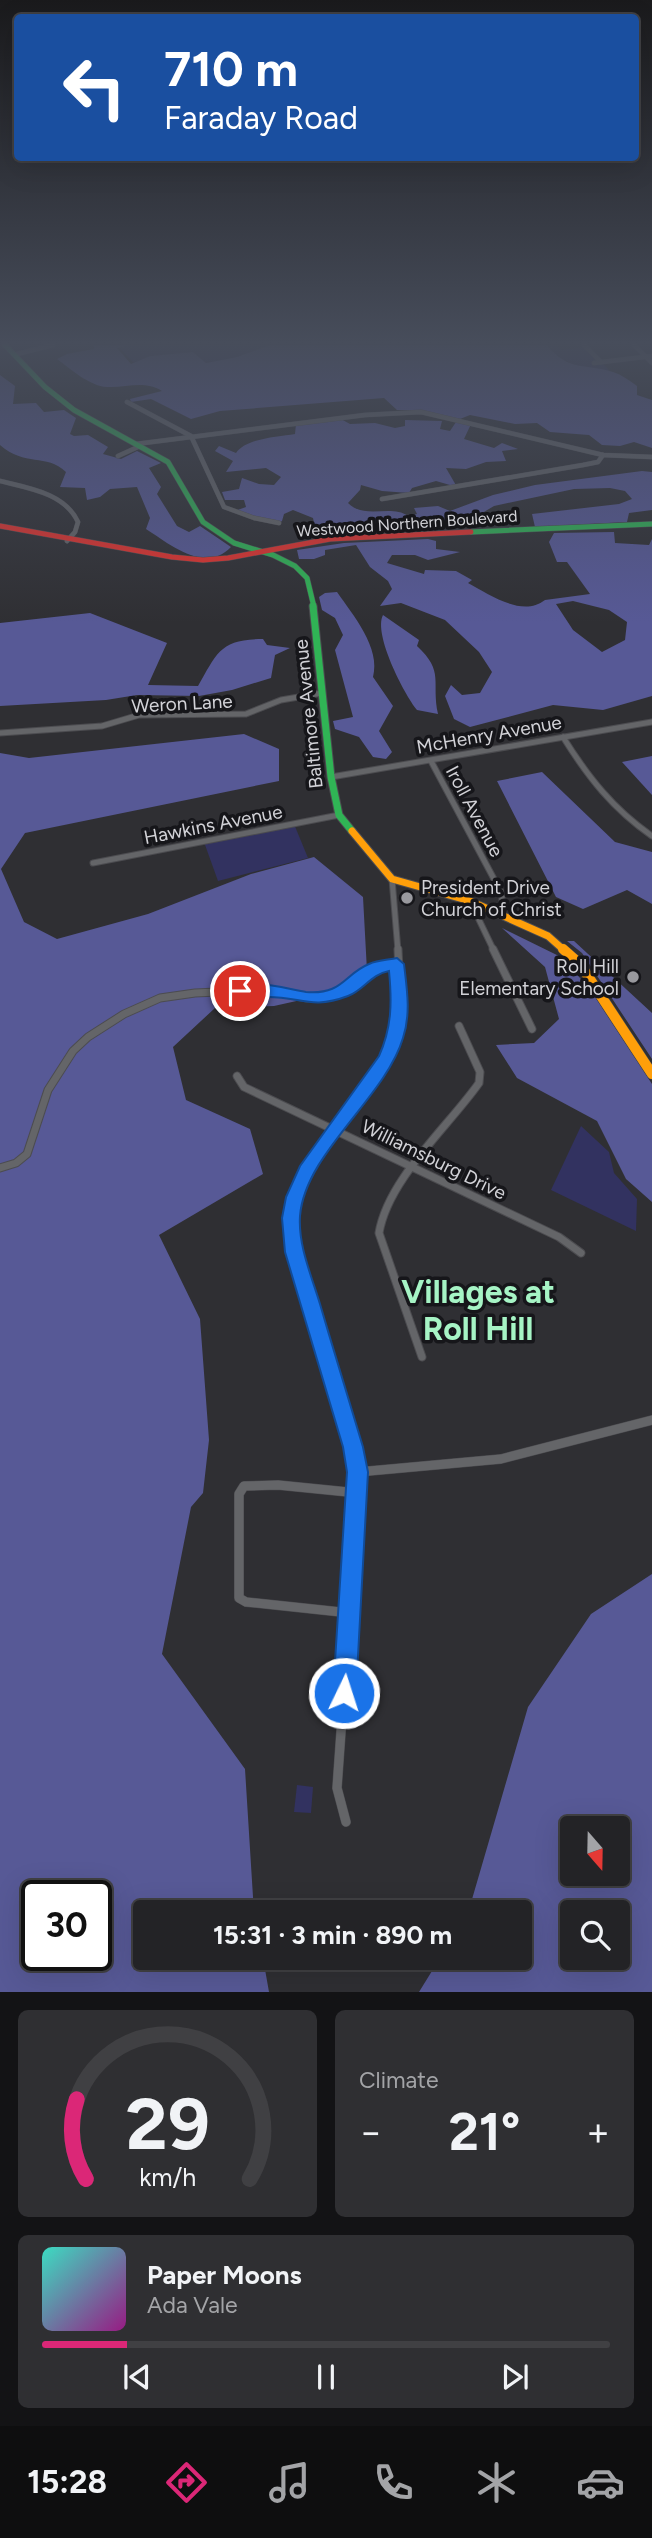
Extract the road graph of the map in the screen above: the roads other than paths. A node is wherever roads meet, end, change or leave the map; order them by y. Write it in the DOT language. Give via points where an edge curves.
graph roads {
  1 [pos="125,438"];
  2 [pos="179,438"];
  3 [pos="192,438"];
  4 [pos="531,438"];
  5 [pos="138,445"];
  6 [pos="603,455"];
  7 [pos="118,456"];
  8 [pos="652,457"];
  9 [pos="0,481"];
  10 [pos="382,499"];
  11 [pos="279,523"];
  12 [pos="652,525"];
  13 [pos="0,528"];
  14 [pos="68,540"];
  15 [pos="264,553"];
  16 [pos="283,554"];
  17 [pos="322,693"];
  18 [pos="652,722"];
  19 [pos="0,733"];
  20 [pos="563,737"];
  21 [pos="431,761"];
  22 [pos="331,777"];
  23 [pos="339,815"];
  24 [pos="652,836"];
  25 [pos="93,863"];
  26 [pos="392,879"];
  27 [pos="470,901"];
  28 [pos="495,911"];
  29 [pos="397,964"];
  30 [pos="459,1026"];
  31 [pos="532,1028"];
  32 [pos="652,1074"];
  33 [pos="237,1076"];
  34 [pos="334,1129"];
  35 [pos="414,1167"];
  36 [pos="0,1168"];
  37 [pos="580,1253"];
  38 [pos="422,1357"];
  39 [pos="652,1420"];
  40 [pos="358,1472"];
  41 [pos="358,1493"];
  42 [pos="350,1613"];
  43 [pos="346,1822"];
  1 -- 5 [label="street"];
  2 -- 5 [label="street"];
  3 -- 11 [label="street" via="224,507"];
  4 -- 6 [label="street"];
  5 -- 7 [label="street"];
  5 -- 15 [label="street" via="168,462 203,523"];
  6 -- 8 [label="street"];
  6 -- 10 [label="street" via="598,462 583,466"];
  9 -- 14 [label="street" via="37,491 70,507 78,522"];
  12 -- 15 [label="street, Westwood Northern Boulevard" via="348,537"];
  12 -- 16 [label="street, Westwood Northern Boulevard" via="349,540"];
  13 -- 14 [label="street, Westwood Northern Boulevard"];
  14 -- 15 [label="street, Westwood Northern Boulevard" via="184,559"];
  15 -- 16 [label="street, Westwood Northern Boulevard"];
  16 -- 17 [label="street, Baltimore Avenue" via="311,587"];
  17 -- 19 [label="street, Weron Lane" via="281,700 246,714 139,715 102,726"];
  17 -- 22 [label="street, Baltimore Avenue"];
  18 -- 20 [label="street, McHenry Avenue"];
  20 -- 21 [label="street, McHenry Avenue"];
  20 -- 24 [label="street" via="604,799"];
  21 -- 22 [label="street, McHenry Avenue"];
  21 -- 28 [label="street, Iroll Avenue" via="502,894 502,906"];
  22 -- 23 [label="street, Baltimore Avenue"];
  23 -- 25 [label="street, Hawkins Avenue"];
  23 -- 26 [label="street, Baltimore Avenue"];
  26 -- 27 [label="street"];
  26 -- 29 [label="street"];
  27 -- 28 [label="street"];
  27 -- 31 [label="street"];
  28 -- 32 [label="street" via="548,936 575,958"];
  29 -- 34 [label="street" via="400,1009 395,1038"];
  29 -- 36 [label="street" via="373,968 346,990 326,997 263,990 195,993 160,998 131,1010 73,1051 48,1090 27,1154"];
  30 -- 35 [label="street" via="480,1072 479,1083"];
  33 -- 34 [label="street, Williamsburg Drive" via="244,1087"];
  34 -- 35 [label="street, Williamsburg Drive"];
  34 -- 40 [label="street" via="300,1182 292,1209 292,1233"];
  35 -- 37 [label="street, Williamsburg Drive" via="559,1237"];
  35 -- 38 [label="street" via="381,1214 378,1226"];
  39 -- 40 [label="street" via="501,1459"];
  40 -- 41 [label="street"];
  41 -- 42 [label="street"];
  41 -- 42 [label="street" via="278,1485 244,1486 239,1494 239,1598"];
  42 -- 43 [label="street" via="337,1788"];
}
